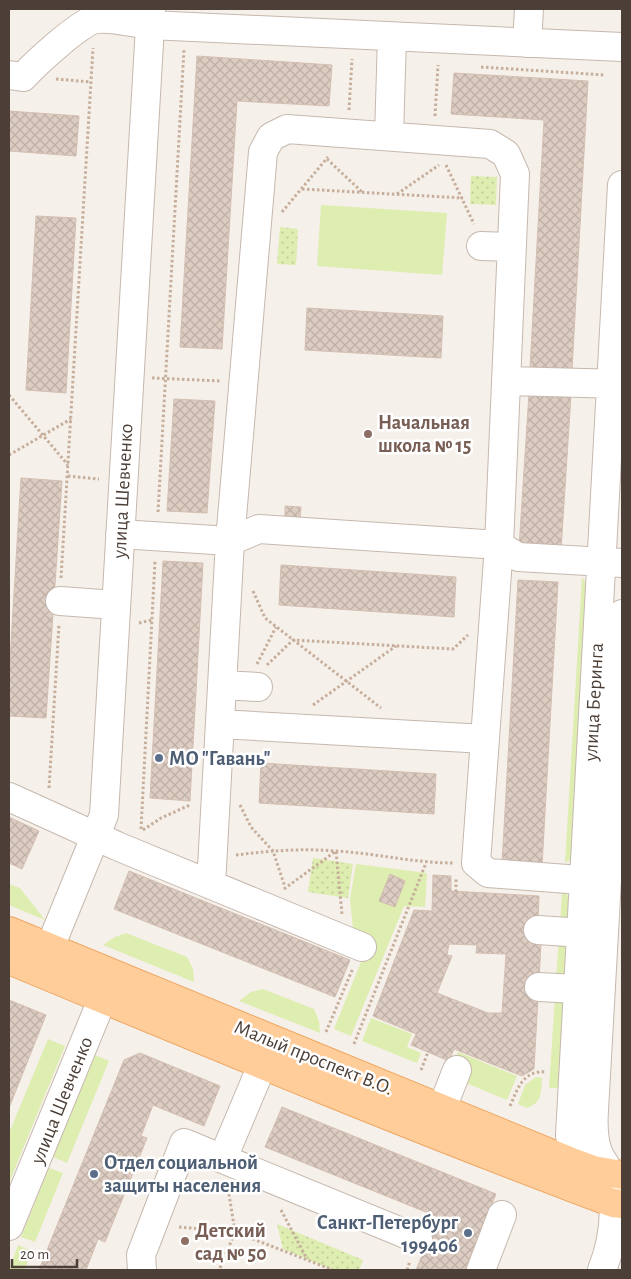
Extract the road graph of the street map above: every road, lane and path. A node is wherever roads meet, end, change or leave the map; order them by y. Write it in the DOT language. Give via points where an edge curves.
graph roads {
  1 [pos="529,9"];
  2 [pos="150,17"];
  3 [pos="95,19"];
  4 [pos="185,26"];
  5 [pos="392,37"];
  6 [pos="527,43"];
  7 [pos="622,47"];
  8 [pos="352,59"];
  9 [pos="438,65"];
  10 [pos="9,75"];
  11 [pos="348,134"];
  12 [pos="389,136"];
  13 [pos="433,140"];
  14 [pos="327,158"];
  15 [pos="622,185"];
  16 [pos="302,189"];
  17 [pos="362,192"];
  18 [pos="396,194"];
  19 [pos="462,198"];
  20 [pos="278,217"];
  21 [pos="481,246"];
  22 [pos="512,247"];
  23 [pos="129,377"];
  24 [pos="166,378"];
  25 [pos="507,381"];
  26 [pos="242,382"];
  27 [pos="617,383"];
  28 [pos="9,395"];
  29 [pos="71,419"];
  30 [pos="43,435"];
  31 [pos="9,455"];
  32 [pos="68,466"];
  33 [pos="68,476"];
  34 [pos="123,480"];
  35 [pos="120,534"];
  36 [pos="157,537"];
  37 [pos="230,541"];
  38 [pos="499,545"];
  39 [pos="612,562"];
  40 [pos="249,584"];
  41 [pos="60,601"];
  42 [pos="116,605"];
  43 [pos="494,611"];
  44 [pos="622,614"];
  45 [pos="276,627"];
  46 [pos="293,640"];
  47 [pos="396,645"];
  48 [pos="422,647"];
  49 [pos="422,653"];
  50 [pos="346,681"];
  51 [pos="241,686"];
  52 [pos="384,711"];
  53 [pos="220,724"];
  54 [pos="281,728"];
  55 [pos="485,739"];
  56 [pos="227,795"];
  57 [pos="9,797"];
  58 [pos="47,814"];
  59 [pos="97,836"];
  60 [pos="336,850"];
  61 [pos="273,851"];
  62 [pos="212,858"];
  63 [pos="426,863"];
  64 [pos="476,863"];
  65 [pos="596,881"];
  66 [pos="211,885"];
  67 [pos="280,899"];
  68 [pos="538,930"];
  69 [pos="9,931"];
  70 [pos="353,943"];
  71 [pos="50,947"];
  72 [pos="592,947"];
  73 [pos="9,960"];
  74 [pos="113,974"];
  75 [pos="539,987"];
  76 [pos="590,990"];
  77 [pos="102,999"];
  78 [pos="326,1032"];
  79 [pos="273,1040"];
  80 [pos="354,1044"];
  81 [pos="428,1052"];
  82 [pos="262,1065"];
  83 [pos="421,1070"];
  84 [pos="458,1070"];
  85 [pos="546,1072"];
  86 [pos="510,1106"];
  87 [pos="437,1121"];
  88 [pos="223,1158"];
  89 [pos="574,1163"];
  90 [pos="616,1175"];
  91 [pos="618,1204"];
  92 [pos="280,1208"];
  93 [pos="502,1215"];
  94 [pos="9,1226"];
  95 [pos="151,1227"];
  96 [pos="236,1232"];
  97 [pos="418,1239"];
  98 [pos="307,1259"];
  99 [pos="220,1268"];
  100 [pos="142,1270"];
  101 [pos="333,1270"];
  102 [pos="481,1270"];
  103 [pos="602,1270"];
  1 -- 6 [label="street"];
  2 -- 3 [label="street"];
  2 -- 4 [label="street"];
  2 -- 23 [label="street, улица Шевченко"];
  3 -- 10 [label="street" via="77,30 23,77"];
  3 -- 29 [label="path"];
  4 -- 5 [label="street"];
  4 -- 24 [label="path"];
  5 -- 6 [label="street"];
  5 -- 12 [label="street"];
  6 -- 7 [label="street"];
  8 -- 11 [label="path"];
  9 -- 13 [label="path"];
  11 -- 12 [label="street"];
  11 -- 14 [label="path"];
  11 -- 26 [label="street" via="287,129 271,137 263,152"];
  12 -- 13 [label="street"];
  13 -- 22 [label="street" via="490,144 506,154 515,174"];
  14 -- 16 [label="path"];
  14 -- 17 [label="path"];
  15 -- 27 [label="street, улица Беринга"];
  16 -- 17 [label="path"];
  16 -- 20 [label="path"];
  17 -- 18 [label="path"];
  18 -- 19 [label="path"];
  18 -- 19 [label="path" via="444,162"];
  19 -- 21 [label="path"];
  21 -- 22 [label="street"];
  22 -- 25 [label="street"];
  23 -- 24 [label="path"];
  23 -- 34 [label="street, улица Шевченко"];
  24 -- 26 [label="path"];
  24 -- 36 [label="path"];
  25 -- 27 [label="street"];
  25 -- 38 [label="street"];
  26 -- 37 [label="street"];
  27 -- 39 [label="street, улица Беринга"];
  28 -- 30 [label="path"];
  29 -- 30 [label="path"];
  29 -- 32 [label="path"];
  30 -- 31 [label="path"];
  30 -- 32 [label="path"];
  32 -- 33 [label="path"];
  33 -- 34 [label="path"];
  33 -- 41 [label="path"];
  34 -- 35 [label="street, улица Шевченко"];
  35 -- 36 [label="street"];
  35 -- 42 [label="street, улица Шевченко"];
  36 -- 37 [label="street"];
  36 -- 56 [label="path" via="141,831 161,818"];
  37 -- 38 [label="street" via="259,529"];
  37 -- 51 [label="street"];
  38 -- 39 [label="street" via="518,557"];
  38 -- 43 [label="street"];
  39 -- 65 [label="street, улица Беринга"];
  40 -- 45 [label="path" via="265,618"];
  41 -- 42 [label="street"];
  41 -- 58 [label="path"];
  42 -- 59 [label="street, улица Шевченко" via="104,815"];
  43 -- 48 [label="path" via="453,648"];
  43 -- 55 [label="street"];
  44 -- 65 [label="street, улица Беринга"];
  45 -- 46 [label="path"];
  45 -- 51 [label="path"];
  46 -- 47 [label="path"];
  46 -- 50 [label="path"];
  47 -- 48 [label="path"];
  47 -- 50 [label="path"];
  48 -- 49 [label="path"];
  50 -- 52 [label="path"];
  50 -- 54 [label="path"];
  51 -- 53 [label="street"];
  53 -- 54 [label="street"];
  53 -- 56 [label="street"];
  54 -- 55 [label="street"];
  55 -- 64 [label="street"];
  56 -- 61 [label="path"];
  56 -- 62 [label="street"];
  57 -- 58 [label="street"];
  58 -- 59 [label="street"];
  59 -- 66 [label="street"];
  59 -- 71 [label="street, улица Шевченко"];
  60 -- 61 [label="path"];
  60 -- 63 [label="path"];
  60 -- 67 [label="path"];
  60 -- 70 [label="path"];
  61 -- 62 [label="path"];
  61 -- 67 [label="path"];
  62 -- 66 [label="street"];
  63 -- 64 [label="path"];
  63 -- 80 [label="path"];
  64 -- 65 [label="street" via="488,873"];
  65 -- 72 [label="street, улица Беринга"];
  66 -- 67 [label="street"];
  67 -- 70 [label="street"];
  68 -- 72 [label="street"];
  69 -- 71 [label="main road, Малый проспект В.О."];
  70 -- 78 [label="path"];
  71 -- 74 [label="main road, Малый проспект В.О."];
  72 -- 76 [label="street, улица Беринга"];
  73 -- 77 [label="main road, Малый проспект В.О."];
  74 -- 77 [label="street, улица Шевченко"];
  74 -- 79 [label="main road, Малый проспект В.О."];
  75 -- 76 [label="street"];
  76 -- 89 [label="street, улица Беринга" via="570,1135"];
  76 -- 90 [label="street, улица Беринга" via="593,1134 598,1153"];
  77 -- 82 [label="main road, Малый проспект В.О."];
  77 -- 94 [label="street, улица Шевченко"];
  79 -- 82 [label="street"];
  79 -- 87 [label="main road, Малый проспект В.О."];
  81 -- 83 [label="path"];
  82 -- 87 [label="main road, Малый проспект В.О."];
  82 -- 88 [label="street"];
  84 -- 87 [label="street"];
  85 -- 86 [label="path" via="538,1072 520,1082"];
  87 -- 89 [label="main road, Малый проспект В.О."];
  87 -- 91 [label="main road, Малый проспект В.О."];
  88 -- 95 [label="street" via="184,1143"];
  88 -- 96 [label="path"];
  88 -- 97 [label="street"];
  89 -- 90 [label="main road, Малый проспект В.О."];
  89 -- 91 [label="street"];
  90 -- 91 [label="street, улица Беринга"];
  91 -- 103 [label="street, улица Беринга"];
  92 -- 98 [label="path"];
  93 -- 102 [label="street"];
  95 -- 96 [label="path"];
  95 -- 100 [label="street" via="141,1254"];
  96 -- 98 [label="path"];
  96 -- 99 [label="path"];
  98 -- 101 [label="path"];
}
